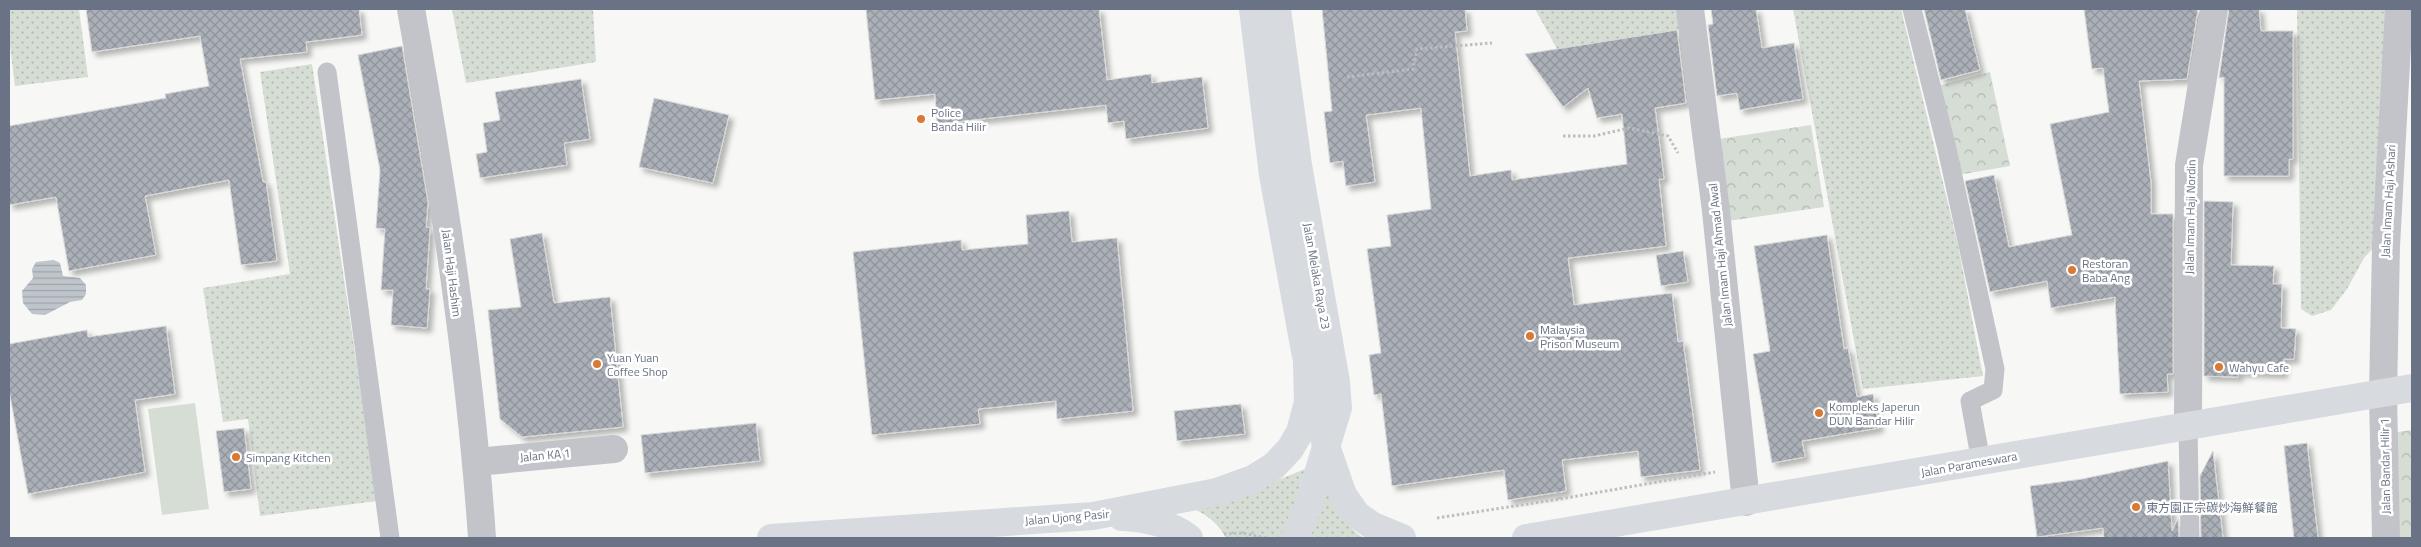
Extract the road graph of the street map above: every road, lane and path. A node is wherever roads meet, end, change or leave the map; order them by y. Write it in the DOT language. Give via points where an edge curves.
graph roads {
  1 [pos="411,9"];
  2 [pos="1253,9"];
  3 [pos="1277,9"];
  4 [pos="1690,9"];
  5 [pos="1912,9"];
  6 [pos="2214,9"];
  7 [pos="2399,9"];
  8 [pos="1492,43"];
  9 [pos="327,72"];
  10 [pos="1347,77"];
  11 [pos="1563,136"];
  12 [pos="1680,156"];
  13 [pos="1307,364"];
  14 [pos="2412,388"];
  15 [pos="2384,394"];
  16 [pos="2188,427"];
  17 [pos="1326,446"];
  18 [pos="614,449"];
  19 [pos="477,462"];
  20 [pos="1981,462"];
  21 [pos="1719,467"];
  22 [pos="1558,492"];
  23 [pos="1560,499"];
  24 [pos="1746,502"];
  25 [pos="1093,516"];
  26 [pos="1437,518"];
  27 [pos="1224,534"];
  28 [pos="1567,535"];
  29 [pos="390,538"];
  30 [pos="482,538"];
  31 [pos="771,538"];
  32 [pos="1189,538"];
  33 [pos="1266,538"];
  34 [pos="1295,538"];
  35 [pos="1402,538"];
  36 [pos="1526,538"];
  37 [pos="2190,538"];
  38 [pos="2386,538"];
  1 -- 19 [label="street, Jalan Haji Hashim" via="439,171"];
  2 -- 13 [label="main road, Jalan Melaka Raya 23" via="1268,143"];
  3 -- 17 [label="main road, Jalan Melaka Raya 23" via="1298,165 1336,382 1338,408"];
  4 -- 24 [label="street, Jalan Imam Haji Ahmad Awal" via="1716,211"];
  5 -- 20 [label="lane" via="1947,149 1994,369 1993,390 1970,401"];
  6 -- 16 [label="street, Jalan Imam Haji Nordin" via="2189,165"];
  7 -- 15 [label="street, Jalan Imam Haji Ashari" via="2386,246"];
  8 -- 10 [label="path" via="1417,49 1413,69"];
  9 -- 29 [label="lane"];
  11 -- 12 [label="path" via="1594,136 1629,128 1668,136"];
  13 -- 17 [label="main road"];
  13 -- 25 [label="main road, Jalan Ujong Pasir" via="1308,402 1300,432 1274,466 1254,479 1216,492"];
  14 -- 15 [label="main road, Jalan Parameswara"];
  15 -- 16 [label="main road, Jalan Parameswara"];
  15 -- 38 [label="street, Jalan Bandar Hilir 1"];
  16 -- 20 [label="main road, Jalan Parameswara"];
  16 -- 37 [label="lane"];
  17 -- 34 [label="main road, Jalan Melaka Raya 23"];
  17 -- 35 [label="main road" via="1343,496 1357,515 1373,526"];
  18 -- 19 [label="street, Jalan KA 1"];
  19 -- 30 [label="street, Jalan Haji Hashim"];
  20 -- 24 [label="main road, Jalan Parameswara"];
  21 -- 23 [label="path" via="1715,472"];
  22 -- 23 [label="path"];
  23 -- 26 [label="path"];
  24 -- 28 [label="main road, Jalan Parameswara"];
  25 -- 31 [label="main road, Jalan Ujong Pasir"];
  25 -- 32 [label="main road" via="1151,521 1178,530"];
  27 -- 33 [label="path" via="1243,533"];
  28 -- 36 [label="main road, Jalan Parameswara"];
}
